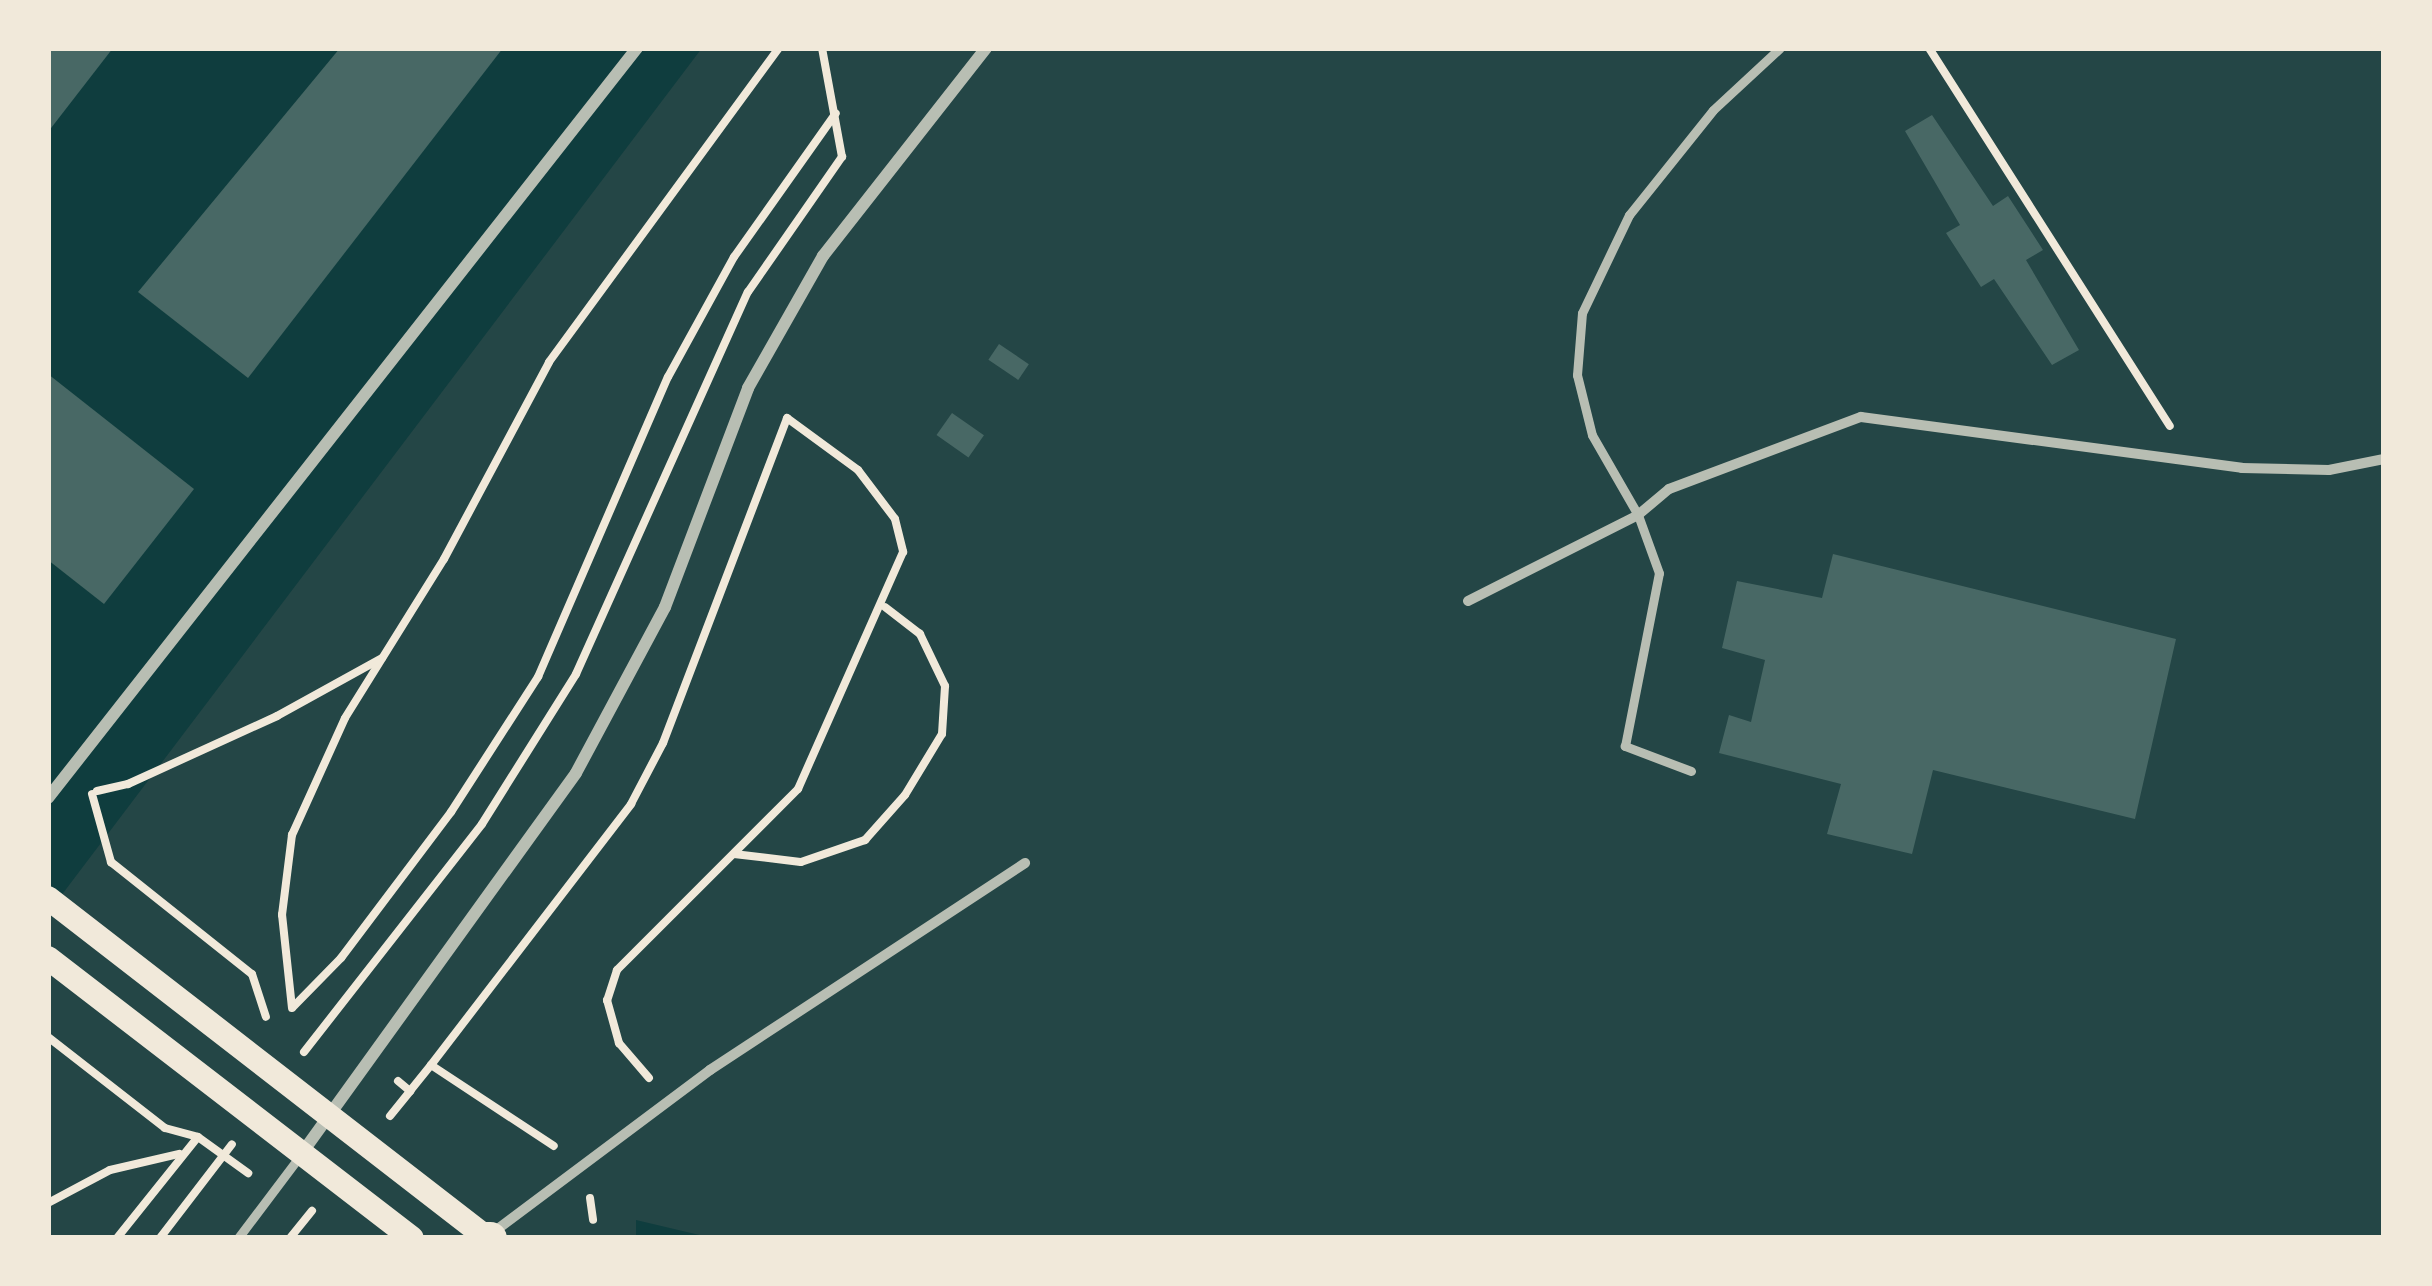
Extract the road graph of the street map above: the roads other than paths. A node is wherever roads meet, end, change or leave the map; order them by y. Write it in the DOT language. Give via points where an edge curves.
graph roads {
  1 [pos="638,48"];
  2 [pos="986,48"];
  3 [pos="1780,48"];
  4 [pos="2384,458"];
  5 [pos="1638,515"];
  6 [pos="1468,601"];
  7 [pos="1690,771"];
  8 [pos="48,798"];
  9 [pos="1025,863"];
  10 [pos="48,898"];
  11 [pos="48,958"];
  12 [pos="330,1116"];
  13 [pos="302,1153"];
  14 [pos="238,1238"];
  15 [pos="412,1238"];
  16 [pos="488,1238"];
  1 -- 8 [label="street"];
  2 -- 12 [label="street" via="824,256 748,388 664,608 577,773"];
  3 -- 5 [label="lane" via="1713,110 1629,215 1582,313 1576,375 1592,435"];
  4 -- 5 [label="street" via="2329,470 2191,460 1861,417 1669,489"];
  5 -- 6 [label="street"];
  5 -- 7 [label="lane" via="1659,573 1624,746"];
  9 -- 16 [label="street" via="669,1101"];
  10 -- 12 [label="main road"];
  11 -- 13 [label="main road"];
  12 -- 13 [label="street"];
  12 -- 16 [label="main road"];
  13 -- 14 [label="lane"];
  13 -- 15 [label="main road"];
}
